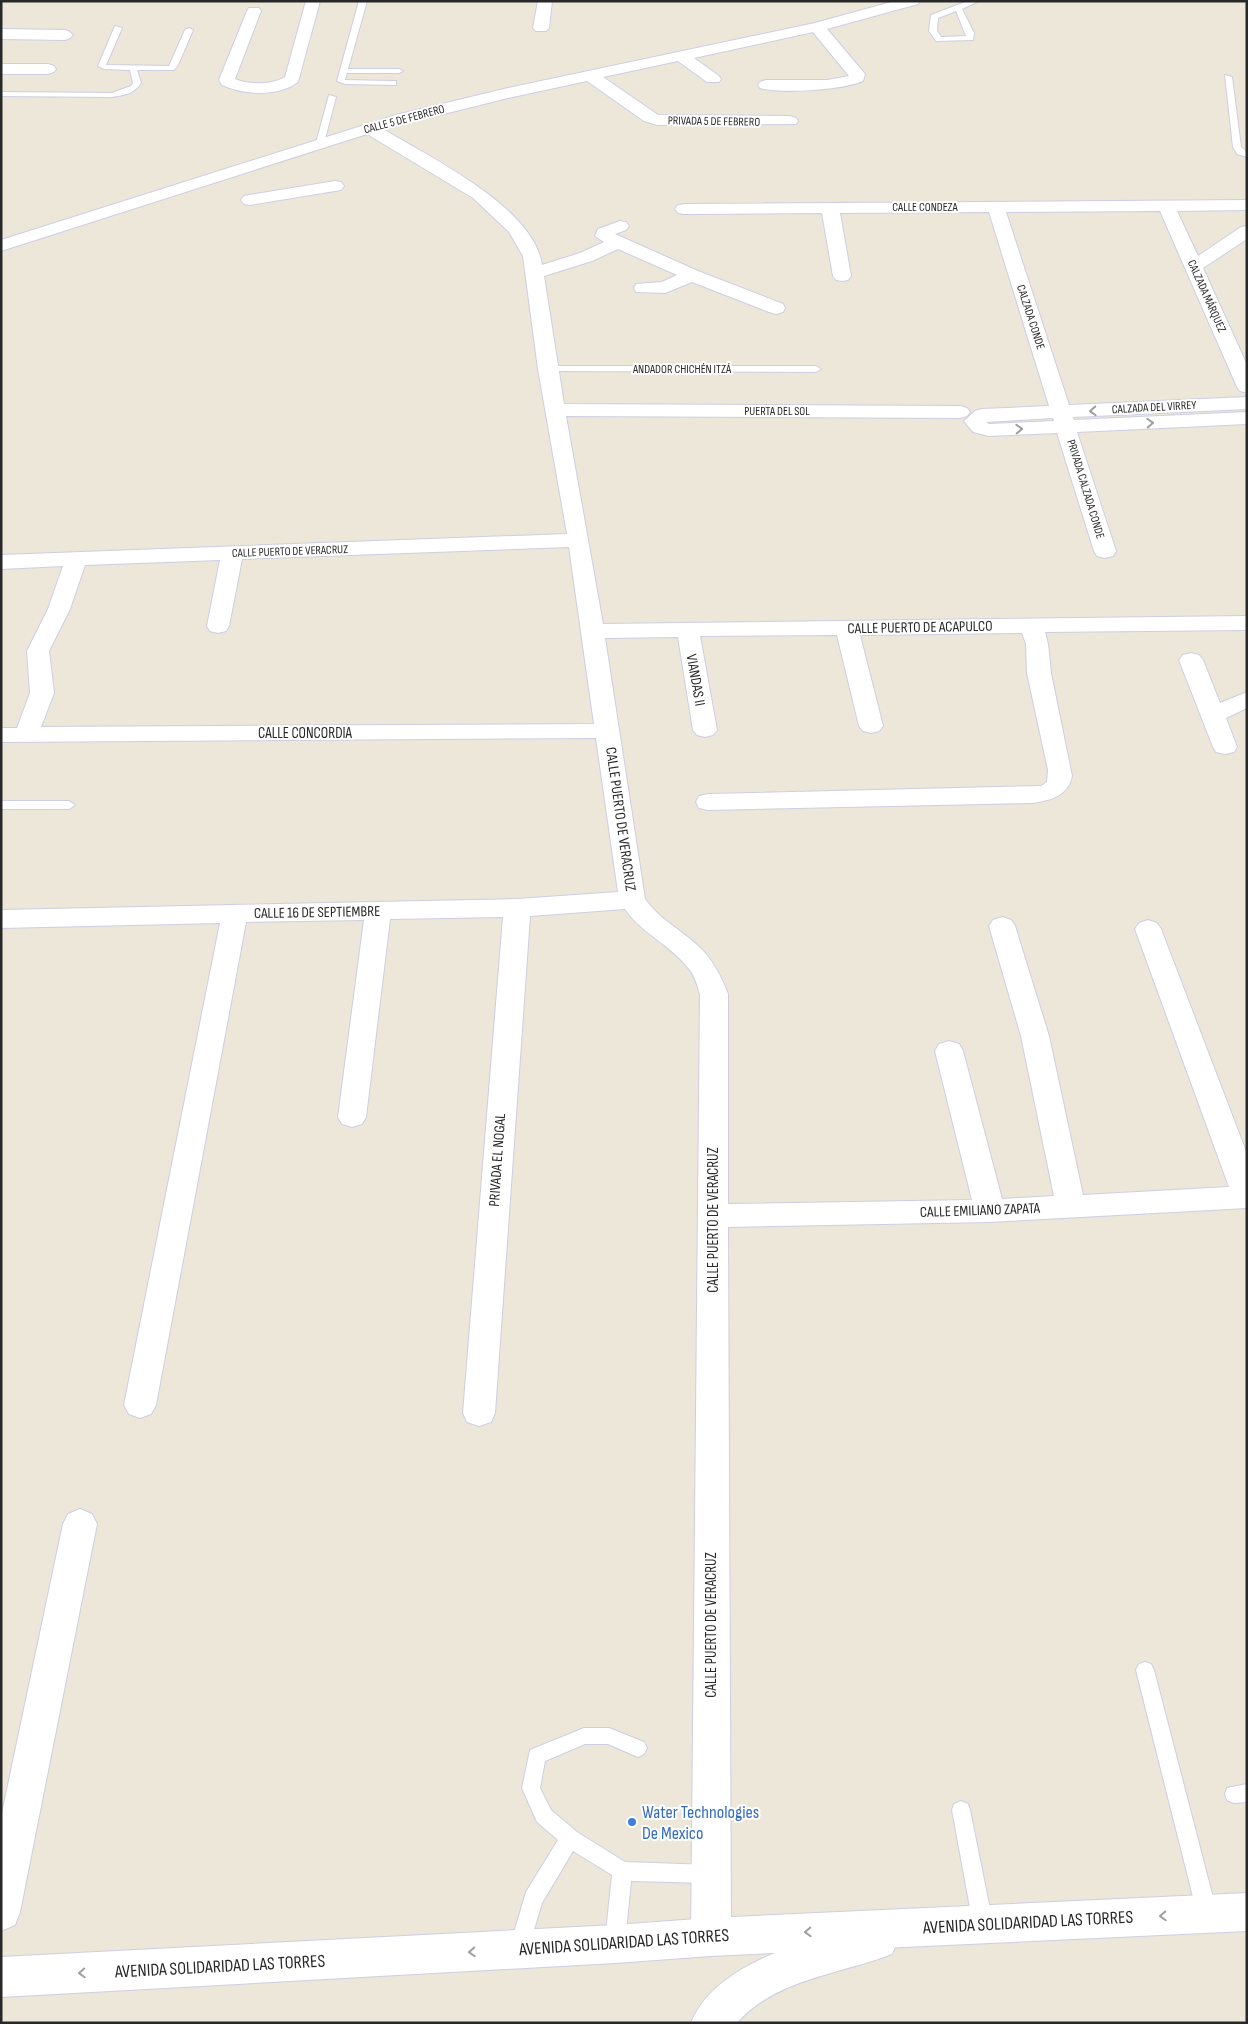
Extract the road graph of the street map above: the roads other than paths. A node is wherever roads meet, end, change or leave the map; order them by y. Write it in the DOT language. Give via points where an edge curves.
graph roads {
  1 [pos="312,1"];
  2 [pos="363,1"];
  3 [pos="544,1"];
  4 [pos="913,1"];
  5 [pos="975,1"];
  6 [pos="959,9"];
  7 [pos="254,11"];
  8 [pos="817,27"];
  9 [pos="118,28"];
  10 [pos="541,28"];
  11 [pos="189,30"];
  12 [pos="1,34"];
  13 [pos="65,35"];
  14 [pos="682,57"];
  15 [pos="1,68"];
  16 [pos="133,68"];
  17 [pos="48,69"];
  18 [pos="343,71"];
  19 [pos="399,72"];
  20 [pos="592,76"];
  21 [pos="1228,77"];
  22 [pos="713,79"];
  23 [pos="394,82"];
  24 [pos="766,84"];
  25 [pos="1,94"];
  26 [pos="332,97"];
  27 [pos="790,121"];
  28 [pos="369,128"];
  29 [pos="320,142"];
  30 [pos="1247,155"];
  31 [pos="257,164"];
  32 [pos="335,186"];
  33 [pos="309,190"];
  34 [pos="250,200"];
  35 [pos="1166,205"];
  36 [pos="1247,205"];
  37 [pos="996,207"];
  38 [pos="830,208"];
  39 [pos="684,209"];
  40 [pos="1247,231"];
  41 [pos="1,246"];
  42 [pos="1194,266"];
  43 [pos="535,273"];
  44 [pos="692,275"];
  45 [pos="842,276"];
  46 [pos="643,288"];
  47 [pos="776,308"];
  48 [pos="548,369"];
  49 [pos="816,369"];
  50 [pos="1247,388"];
  51 [pos="1247,403"];
  52 [pos="556,410"];
  53 [pos="594,410"];
  54 [pos="960,412"];
  55 [pos="1247,418"];
  56 [pos="1064,420"];
  57 [pos="559,431"];
  58 [pos="580,540"];
  59 [pos="1105,552"];
  60 [pos="232,553"];
  61 [pos="76,559"];
  62 [pos="1,562"];
  63 [pos="1247,623"];
  64 [pos="218,626"];
  65 [pos="1022,626"];
  66 [pos="847,628"];
  67 [pos="688,630"];
  68 [pos="593,631"];
  69 [pos="1191,660"];
  70 [pos="1247,700"];
  71 [pos="1212,716"];
  72 [pos="871,726"];
  73 [pos="705,730"];
  74 [pos="608,731"];
  75 [pos="26,734"];
  76 [pos="1,735"];
  77 [pos="1225,748"];
  78 [pos="708,802"];
  79 [pos="1,805"];
  80 [pos="69,805"];
  81 [pos="632,900"];
  82 [pos="517,908"];
  83 [pos="378,911"];
  84 [pos="236,913"];
  85 [pos="1,919"];
  86 [pos="1002,926"];
  87 [pos="1148,929"];
  88 [pos="949,1052"];
  89 [pos="352,1117"];
  90 [pos="1247,1195"];
  91 [pos="1071,1206"];
  92 [pos="990,1211"];
  93 [pos="712,1216"];
  94 [pos="140,1405"];
  95 [pos="479,1413"];
  96 [pos="80,1524"];
  97 [pos="1145,1670"];
  98 [pos="638,1748"];
  99 [pos="961,1810"];
  100 [pos="570,1838"];
  101 [pos="622,1871"];
  102 [pos="711,1874"];
  103 [pos="1,1912"];
  104 [pos="1247,1912"];
  105 [pos="1207,1913"];
  106 [pos="983,1924"];
  107 [pos="926,1926"];
  108 [pos="710,1937"];
  109 [pos="615,1944"];
  110 [pos="519,1949"];
  111 [pos="1,1978"];
  112 [pos="711,2023"];
  1 -- 7 [label="street" via="292,79 284,85 239,86 227,80"];
  2 -- 18 [label="lane"];
  3 -- 10 [label="street"];
  4 -- 8 [label="street, CALLE 5 DE FEBRERO"];
  5 -- 6 [label="lane"];
  6 -- 6 [label="lane" via="970,38 939,39 933,31 934,17"];
  8 -- 14 [label="street, CALLE 5 DE FEBRERO"];
  8 -- 24 [label="street" via="857,78 838,84"];
  9 -- 16 [label="lane" via="102,66"];
  11 -- 16 [label="lane" via="173,67"];
  12 -- 13 [label="street"];
  14 -- 20 [label="street, CALLE 5 DE FEBRERO"];
  14 -- 22 [label="street"];
  15 -- 17 [label="street"];
  16 -- 25 [label="lane" via="137,83 134,88 120,94"];
  18 -- 19 [label="lane"];
  18 -- 23 [label="lane" via="341,80 345,82"];
  20 -- 27 [label="street, PRIVADA 5 DE FEBRERO" via="650,118 658,120"];
  20 -- 28 [label="street, CALLE 5 DE FEBRERO" via="435,110"];
  21 -- 30 [label="lane" via="1237,147"];
  26 -- 29 [label="lane"];
  28 -- 29 [label="street, CALLE 5 DE FEBRERO"];
  28 -- 43 [label="street, CALLE PUERTO DE VERACRUZ" via="479,194 493,206 523,238 532,256"];
  29 -- 31 [label="street, CALLE 5 DE FEBRERO"];
  31 -- 33 [label="street"];
  31 -- 41 [label="street, CALLE 5 DE FEBRERO"];
  32 -- 33 [label="street"];
  33 -- 34 [label="street"];
  35 -- 36 [label="street, CALLE CONDEZA"];
  35 -- 37 [label="street, CALLE CONDEZA"];
  35 -- 42 [label="street, CALZADA MÁRQUEZ"];
  37 -- 38 [label="street, CALLE CONDEZA"];
  37 -- 56 [label="street, CALZADA CONDE"];
  38 -- 39 [label="street, CALLE CONDEZA"];
  38 -- 45 [label="street"];
  40 -- 42 [label="street"];
  42 -- 50 [label="street, CALZADA MÁRQUEZ"];
  43 -- 44 [label="street" via="586,257 620,234"];
  43 -- 48 [label="street, CALLE PUERTO DE VERACRUZ"];
  44 -- 46 [label="street" via="665,287"];
  44 -- 47 [label="street"];
  48 -- 49 [label="lane, ANDADOR CHICHÉN ITZÁ"];
  48 -- 52 [label="street, CALLE PUERTO DE VERACRUZ"];
  51 -- 56 [label="street, CALZADA DEL VIRREY, one-way"];
  52 -- 53 [label="street, PUERTA DEL SOL"];
  52 -- 57 [label="street, CALLE PUERTO DE VERACRUZ"];
  53 -- 54 [label="street, PUERTA DEL SOL"];
  53 -- 57 [label="street" via="583,423"];
  56 -- 55 [label="street, CALZADA DEL VIRREY, one-way"];
  56 -- 59 [label="street, PRIVADA CALZADA CONDE"];
  57 -- 58 [label="street, CALLE PUERTO DE VERACRUZ"];
  58 -- 60 [label="street, CALLE PUERTO DE VERACRUZ"];
  58 -- 68 [label="street, CALLE PUERTO DE VERACRUZ"];
  60 -- 61 [label="street, CALLE PUERTO DE VERACRUZ"];
  60 -- 64 [label="street"];
  61 -- 62 [label="street, CALLE PUERTO DE VERACRUZ"];
  61 -- 75 [label="street" via="59,609 38,651 42,693"];
  63 -- 65 [label="street, CALLE PUERTO DE ACAPULCO"];
  65 -- 66 [label="street, CALLE PUERTO DE ACAPULCO"];
  65 -- 78 [label="street" via="1018,645 1039,673 1060,770 1059,784 1054,790 1033,796"];
  66 -- 67 [label="street, CALLE PUERTO DE ACAPULCO"];
  66 -- 72 [label="street"];
  67 -- 68 [label="street, CALLE PUERTO DE ACAPULCO"];
  67 -- 73 [label="street, VIANDAS II"];
  68 -- 74 [label="street, CALLE PUERTO DE VERACRUZ"];
  69 -- 71 [label="street"];
  70 -- 71 [label="street"];
  71 -- 77 [label="street"];
  74 -- 75 [label="street, CALLE CONCORDIA"];
  74 -- 81 [label="street, CALLE PUERTO DE VERACRUZ"];
  75 -- 76 [label="street, CALLE CONCORDIA"];
  79 -- 80 [label="lane"];
  81 -- 82 [label="street, CALLE 16 DE SEPTIEMBRE"];
  81 -- 93 [label="street, CALLE PUERTO DE VERACRUZ" via="646,920 699,962 714,994"];
  82 -- 83 [label="street, CALLE 16 DE SEPTIEMBRE"];
  82 -- 95 [label="street, PRIVADA EL NOGAL"];
  83 -- 84 [label="street, CALLE 16 DE SEPTIEMBRE"];
  83 -- 89 [label="street"];
  84 -- 85 [label="street, CALLE 16 DE SEPTIEMBRE"];
  84 -- 94 [label="street"];
  86 -- 91 [label="street" via="1035,1036"];
  87 -- 90 [label="street"];
  88 -- 92 [label="street"];
  90 -- 91 [label="street, CALLE EMILIANO ZAPATA"];
  91 -- 92 [label="street, CALLE EMILIANO ZAPATA"];
  92 -- 93 [label="street, CALLE EMILIANO ZAPATA"];
  93 -- 102 [label="street, CALLE PUERTO DE VERACRUZ"];
  96 -- 103 [label="street"];
  97 -- 105 [label="lane"];
  98 -- 100 [label="lane" via="609,1736 584,1736 537,1756 530,1788 544,1816"];
  99 -- 106 [label="lane"];
  100 -- 101 [label="lane"];
  100 -- 110 [label="lane" via="533,1899"];
  101 -- 102 [label="lane"];
  101 -- 109 [label="lane"];
  102 -- 108 [label="street, CALLE PUERTO DE VERACRUZ"];
  104 -- 105 [label="street, AVENIDA SOLIDARIDAD LAS TORRES"];
  105 -- 106 [label="street, AVENIDA SOLIDARIDAD LAS TORRES, one-way"];
  106 -- 107 [label="street, AVENIDA SOLIDARIDAD LAS TORRES"];
  107 -- 108 [label="street, AVENIDA SOLIDARIDAD LAS TORRES, one-way"];
  107 -- 112 [label="street" via="782,1970 740,1994 720,2010"];
  108 -- 109 [label="street, AVENIDA SOLIDARIDAD LAS TORRES"];
  109 -- 110 [label="street, AVENIDA SOLIDARIDAD LAS TORRES"];
  110 -- 111 [label="street, AVENIDA SOLIDARIDAD LAS TORRES, one-way"];
}
